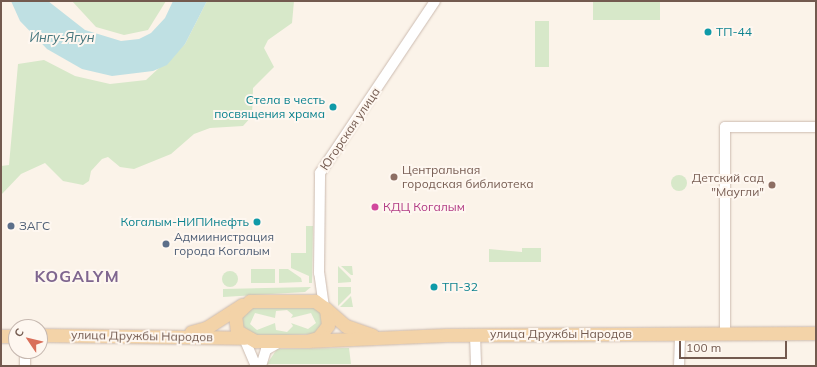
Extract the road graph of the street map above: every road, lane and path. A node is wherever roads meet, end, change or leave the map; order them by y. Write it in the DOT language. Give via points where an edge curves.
graph roads {
  1 [pos="435,1"];
  2 [pos="811,127"];
  3 [pos="318,273"];
  4 [pos="301,299"];
  5 [pos="245,303"];
  6 [pos="324,307"];
  7 [pos="816,333"];
  8 [pos="680,334"];
  9 [pos="725,334"];
  10 [pos="48,335"];
  11 [pos="171,335"];
  12 [pos="475,335"];
  13 [pos="381,337"];
  14 [pos="244,338"];
  15 [pos="283,341"];
  16 [pos="307,341"];
  17 [pos="256,366"];
  18 [pos="261,366"];
  19 [pos="476,366"];
  20 [pos="679,366"];
  1 -- 3 [label="street, Югорская улица" via="320,173"];
  2 -- 9 [label="street" via="724,127"];
  3 -- 4 [label="street" via="314,290"];
  3 -- 6 [label="street"];
  4 -- 5 [label="main road"];
  4 -- 6 [label="main road" via="315,301"];
  5 -- 11 [label="main road" via="206,328"];
  5 -- 14 [label="main road" via="234,320"];
  6 -- 13 [label="main road" via="346,326"];
  6 -- 16 [label="main road, улица Дружбы Народов" via="328,320 326,330 318,338"];
  7 -- 9 [label="main road, улица Дружбы Народов"];
  8 -- 9 [label="main road, улица Дружбы Народов"];
  8 -- 12 [label="main road, улица Дружбы Народов"];
  8 -- 20 [label="street"];
  10 -- 11 [label="main road, улица Дружбы Народов"];
  11 -- 14 [label="main road, улица Дружбы Народов"];
  12 -- 13 [label="main road, улица Дружбы Народов"];
  12 -- 19 [label="street"];
  13 -- 16 [label="main road, улица Дружбы Народов"];
  14 -- 15 [label="main road, улица Дружбы Народов"];
  14 -- 17 [label="street"];
  15 -- 16 [label="main road, улица Дружбы Народов"];
  15 -- 18 [label="street" via="266,350"];
}
